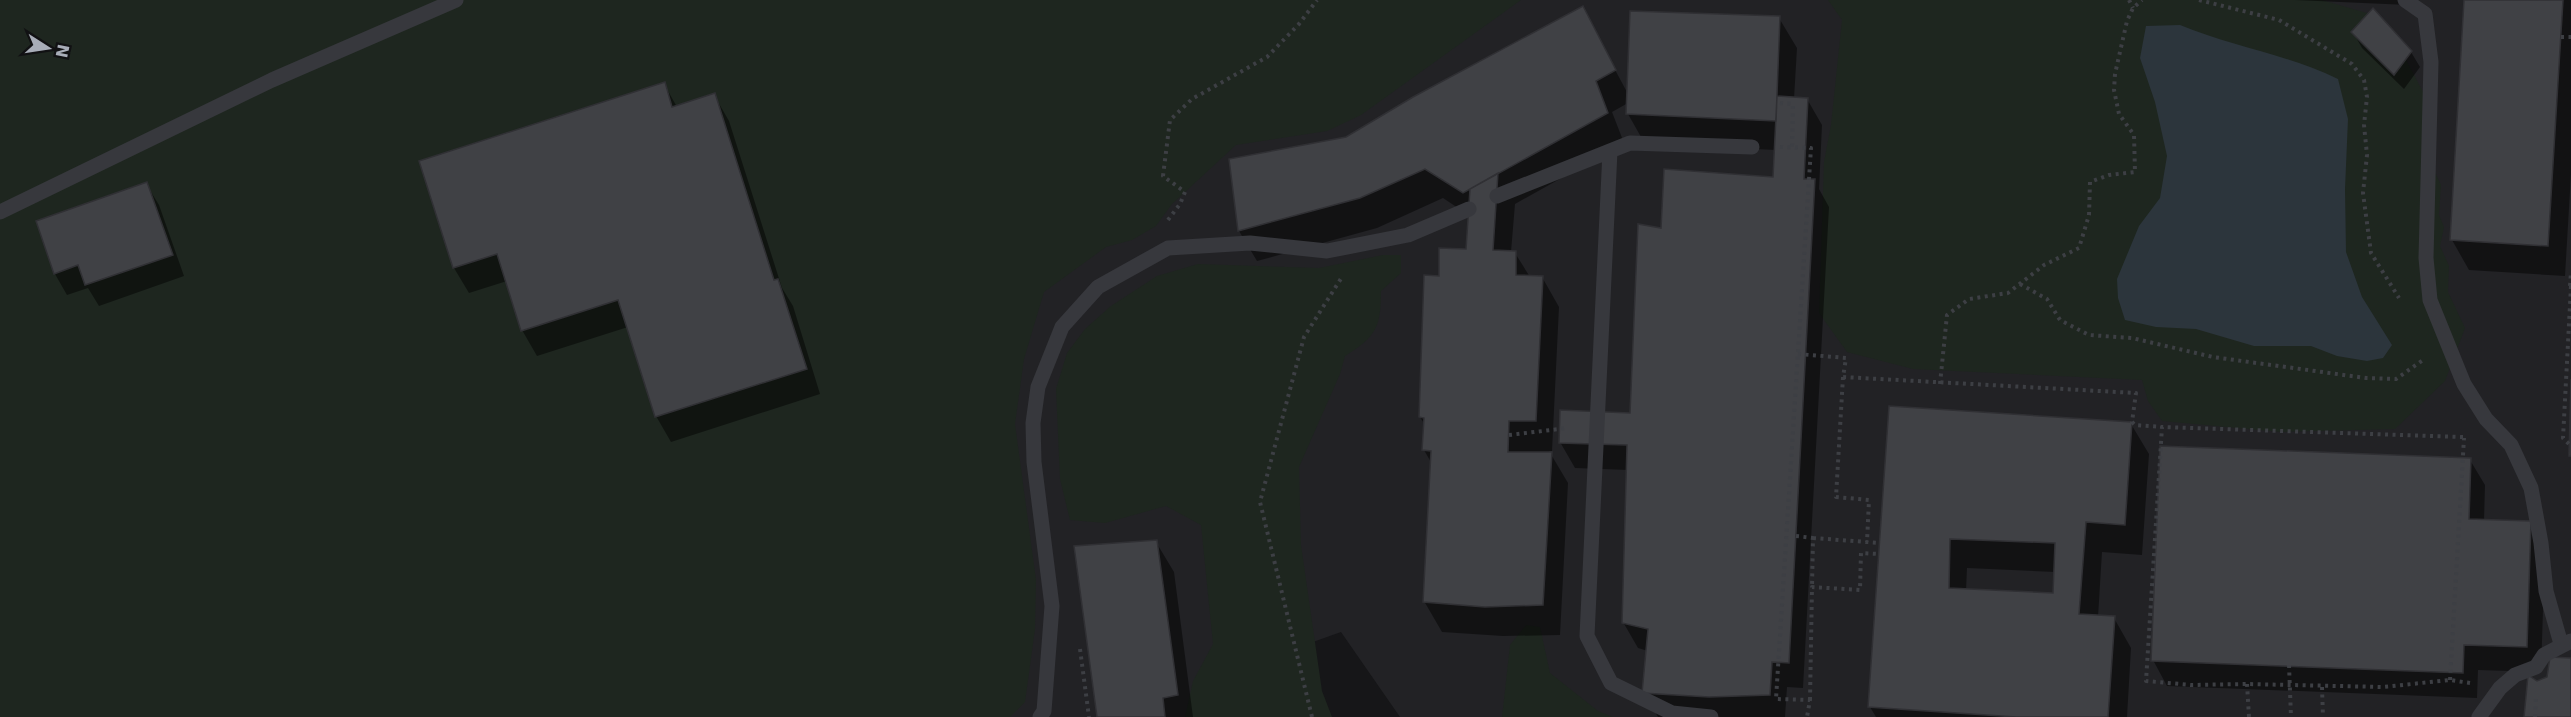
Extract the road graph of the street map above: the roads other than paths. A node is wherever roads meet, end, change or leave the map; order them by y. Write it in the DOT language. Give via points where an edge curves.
graph roads {
  1 [pos="456,0"];
  2 [pos="2405,0"];
  3 [pos="1752,147"];
  4 [pos="1610,152"];
  5 [pos="1497,196"];
  6 [pos="1469,209"];
  7 [pos="0,212"];
  8 [pos="2566,643"];
  9 [pos="1040,717"];
  10 [pos="1711,717"];
  11 [pos="2479,717"];
  1 -- 7 [label="lane" via="272,80"];
  2 -- 8 [label="lane" via="2425,14 2431,62 2426,258 2430,300 2464,384 2486,419 2511,445 2531,488 2546,591"];
  3 -- 4 [label="lane" via="1630,143"];
  4 -- 5 [label="lane"];
  4 -- 10 [label="lane" via="1587,636 1611,683 1672,713"];
  6 -- 9 [label="lane" via="1408,236 1327,251 1250,243 1167,248 1098,287 1062,327 1038,387 1033,423 1034,462 1052,606 1044,711"];
  8 -- 11 [label="lane" via="2544,655 2536,667 2515,675"];
}
